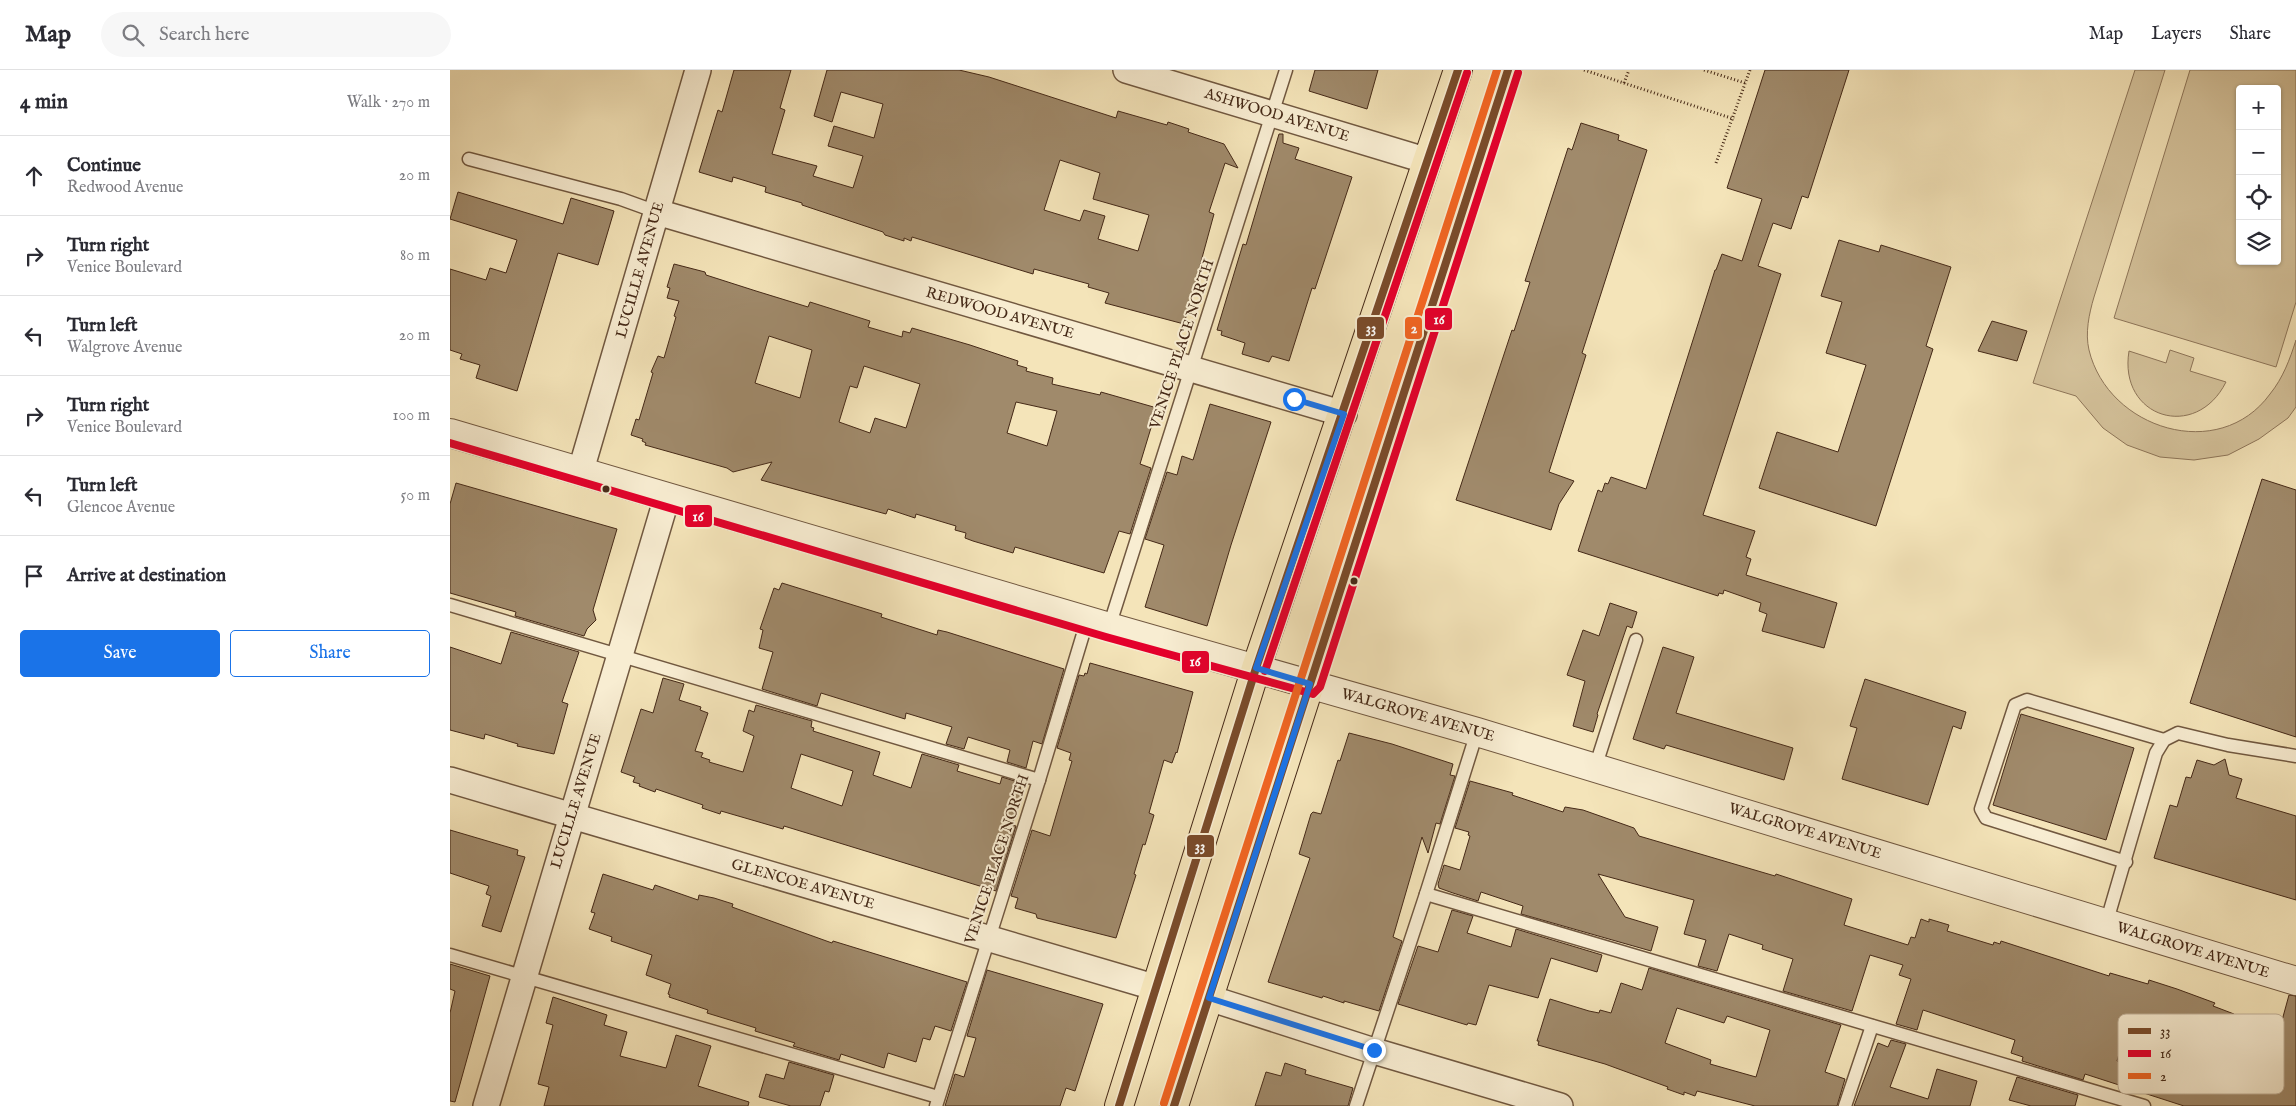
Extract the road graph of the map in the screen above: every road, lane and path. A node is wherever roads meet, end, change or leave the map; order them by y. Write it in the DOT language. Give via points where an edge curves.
graph roads {
  1 [pos="698,70"];
  2 [pos="1126,70"];
  3 [pos="1286,70"];
  4 [pos="1458,70"];
  5 [pos="1508,70"];
  6 [pos="1584,70"];
  7 [pos="1629,70"];
  8 [pos="1704,70"];
  9 [pos="1750,70"];
  10 [pos="1624,83"];
  11 [pos="1745,83"];
  12 [pos="1272,113"];
  13 [pos="1734,120"];
  14 [pos="469,159"];
  15 [pos="1428,160"];
  16 [pos="1716,163"];
  17 [pos="657,212"];
  18 [pos="1191,369"];
  19 [pos="1344,414"];
  20 [pos="450,432"];
  21 [pos="581,470"];
  22 [pos="667,496"];
  23 [pos="450,605"];
  24 [pos="1098,624"];
  25 [pos="1636,640"];
  26 [pos="620,655"];
  27 [pos="1256,668"];
  28 [pos="1310,684"];
  29 [pos="1477,732"];
  30 [pos="2164,740"];
  31 [pos="2296,756"];
  32 [pos="1595,768"];
  33 [pos="450,780"];
  34 [pos="1039,780"];
  35 [pos="572,816"];
  36 [pos="2126,862"];
  37 [pos="1426,894"];
  38 [pos="2106,924"];
  39 [pos="988,938"];
  40 [pos="450,955"];
  41 [pos="524,976"];
  42 [pos="2296,981"];
  43 [pos="1157,988"];
  44 [pos="1209,998"];
  45 [pos="1872,1026"];
  46 [pos="1374,1050"];
  47 [pos="937,1101"];
  48 [pos="486,1106"];
  49 [pos="1118,1106"];
  50 [pos="1174,1106"];
  51 [pos="1356,1106"];
  52 [pos="1560,1106"];
  53 [pos="1845,1106"];
  54 [pos="2144,1106"];
  1 -- 17 [label="street, LUCILLE AVENUE"];
  2 -- 12 [label="street, ASHWOOD AVENUE"];
  3 -- 12 [label="lane, VENICE PLACE NORTH"];
  4 -- 15 [label="main road"];
  5 -- 28 [label="main road"];
  6 -- 10 [label="path"];
  7 -- 10 [label="path"];
  8 -- 11 [label="path"];
  9 -- 11 [label="path"];
  10 -- 13 [label="path"];
  11 -- 13 [label="path"];
  12 -- 15 [label="street, ASHWOOD AVENUE"];
  12 -- 18 [label="lane, VENICE PLACE NORTH"];
  13 -- 16 [label="path"];
  14 -- 17 [label="lane" via="621,199"];
  15 -- 19 [label="main road"];
  17 -- 18 [label="street, REDWOOD AVENUE"];
  17 -- 21 [label="street, LUCILLE AVENUE"];
  18 -- 19 [label="street, REDWOOD AVENUE"];
  18 -- 24 [label="lane, VENICE PLACE NORTH"];
  19 -- 27 [label="main road"];
  20 -- 21 [label="street, WALGROVE AVENUE"];
  21 -- 22 [label="street, WALGROVE AVENUE"];
  22 -- 24 [label="street, WALGROVE AVENUE"];
  22 -- 26 [label="street, LUCILLE AVENUE"];
  23 -- 26 [label="lane"];
  24 -- 27 [label="street, WALGROVE AVENUE"];
  24 -- 34 [label="lane, VENICE PLACE NORTH"];
  25 -- 32 [label="lane"];
  26 -- 34 [label="lane"];
  26 -- 35 [label="street, LUCILLE AVENUE"];
  27 -- 28 [label="street, WALGROVE AVENUE"];
  27 -- 43 [label="main road"];
  28 -- 29 [label="street, WALGROVE AVENUE"];
  28 -- 44 [label="main road"];
  29 -- 32 [label="street, WALGROVE AVENUE"];
  29 -- 37 [label="lane"];
  30 -- 31 [label="lane" via="2178,733"];
  30 -- 36 [label="lane" via="2156,753"];
  30 -- 36 [label="lane" via="2027,700 2021,702 2015,705 1981,809 1986,818"];
  32 -- 38 [label="street, WALGROVE AVENUE"];
  33 -- 35 [label="street, GLENCOE AVENUE"];
  34 -- 39 [label="lane, VENICE PLACE NORTH"];
  35 -- 39 [label="street, GLENCOE AVENUE"];
  35 -- 41 [label="street, LUCILLE AVENUE"];
  36 -- 38 [label="lane"];
  37 -- 45 [label="lane"];
  37 -- 46 [label="lane"];
  38 -- 42 [label="street, WALGROVE AVENUE"];
  39 -- 43 [label="street, GLENCOE AVENUE"];
  39 -- 47 [label="lane, VENICE PLACE NORTH"];
  40 -- 41 [label="lane"];
  41 -- 47 [label="lane"];
  41 -- 48 [label="street, LUCILLE AVENUE"];
  43 -- 49 [label="main road"];
  44 -- 46 [label="street"];
  44 -- 50 [label="main road"];
  45 -- 53 [label="lane"];
  45 -- 54 [label="lane"];
  46 -- 51 [label="lane"];
  46 -- 52 [label="street"];
}
